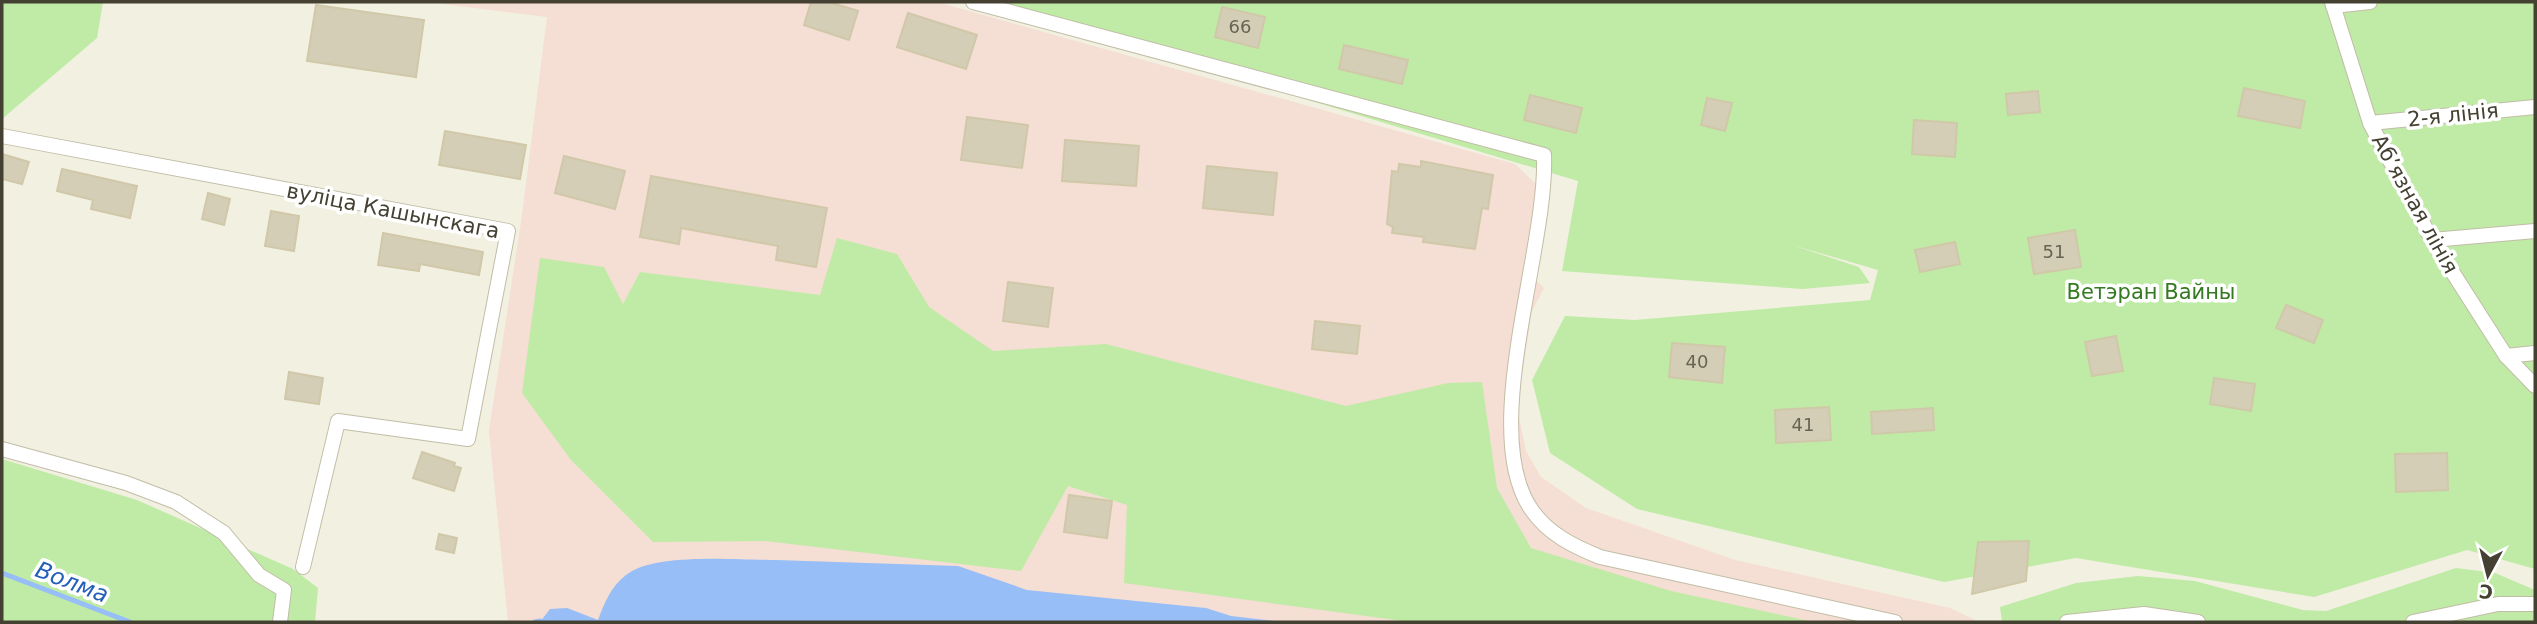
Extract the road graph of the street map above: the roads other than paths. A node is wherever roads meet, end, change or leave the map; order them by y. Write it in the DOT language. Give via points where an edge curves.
graph roads {
  1 [pos="973,2"];
  2 [pos="2370,2"];
  3 [pos="2333,4"];
  4 [pos="2535,107"];
  5 [pos="2370,123"];
  6 [pos="2,136"];
  7 [pos="2535,231"];
  8 [pos="2432,240"];
  9 [pos="2535,353"];
  10 [pos="2506,356"];
  11 [pos="2535,386"];
  12 [pos="2,449"];
  13 [pos="303,568"];
  14 [pos="2535,604"];
  15 [pos="280,622"];
  16 [pos="1895,622"];
  17 [pos="2067,622"];
  18 [pos="2198,622"];
  19 [pos="2413,622"];
  1 -- 16 [label="street" via="1544,155 1545,186 1513,397 1518,479 1531,510 1559,537 1601,557"];
  2 -- 3 [label="street"];
  3 -- 5 [label="street, Абʼязная лінія"];
  4 -- 5 [label="street, 2-я лінія"];
  5 -- 8 [label="street, Абʼязная лінія"];
  6 -- 13 [label="street, вуліца Кашынскага" via="508,231 468,439 338,421"];
  7 -- 8 [label="street"];
  8 -- 10 [label="street, Абʼязная лінія"];
  9 -- 10 [label="street"];
  10 -- 11 [label="street, Абʼязная лінія"];
  12 -- 15 [label="street" via="126,483 176,502 225,533 259,575 284,590"];
  14 -- 19 [label="street" via="2498,604"];
  17 -- 18 [label="street" via="2144,614"];
}
